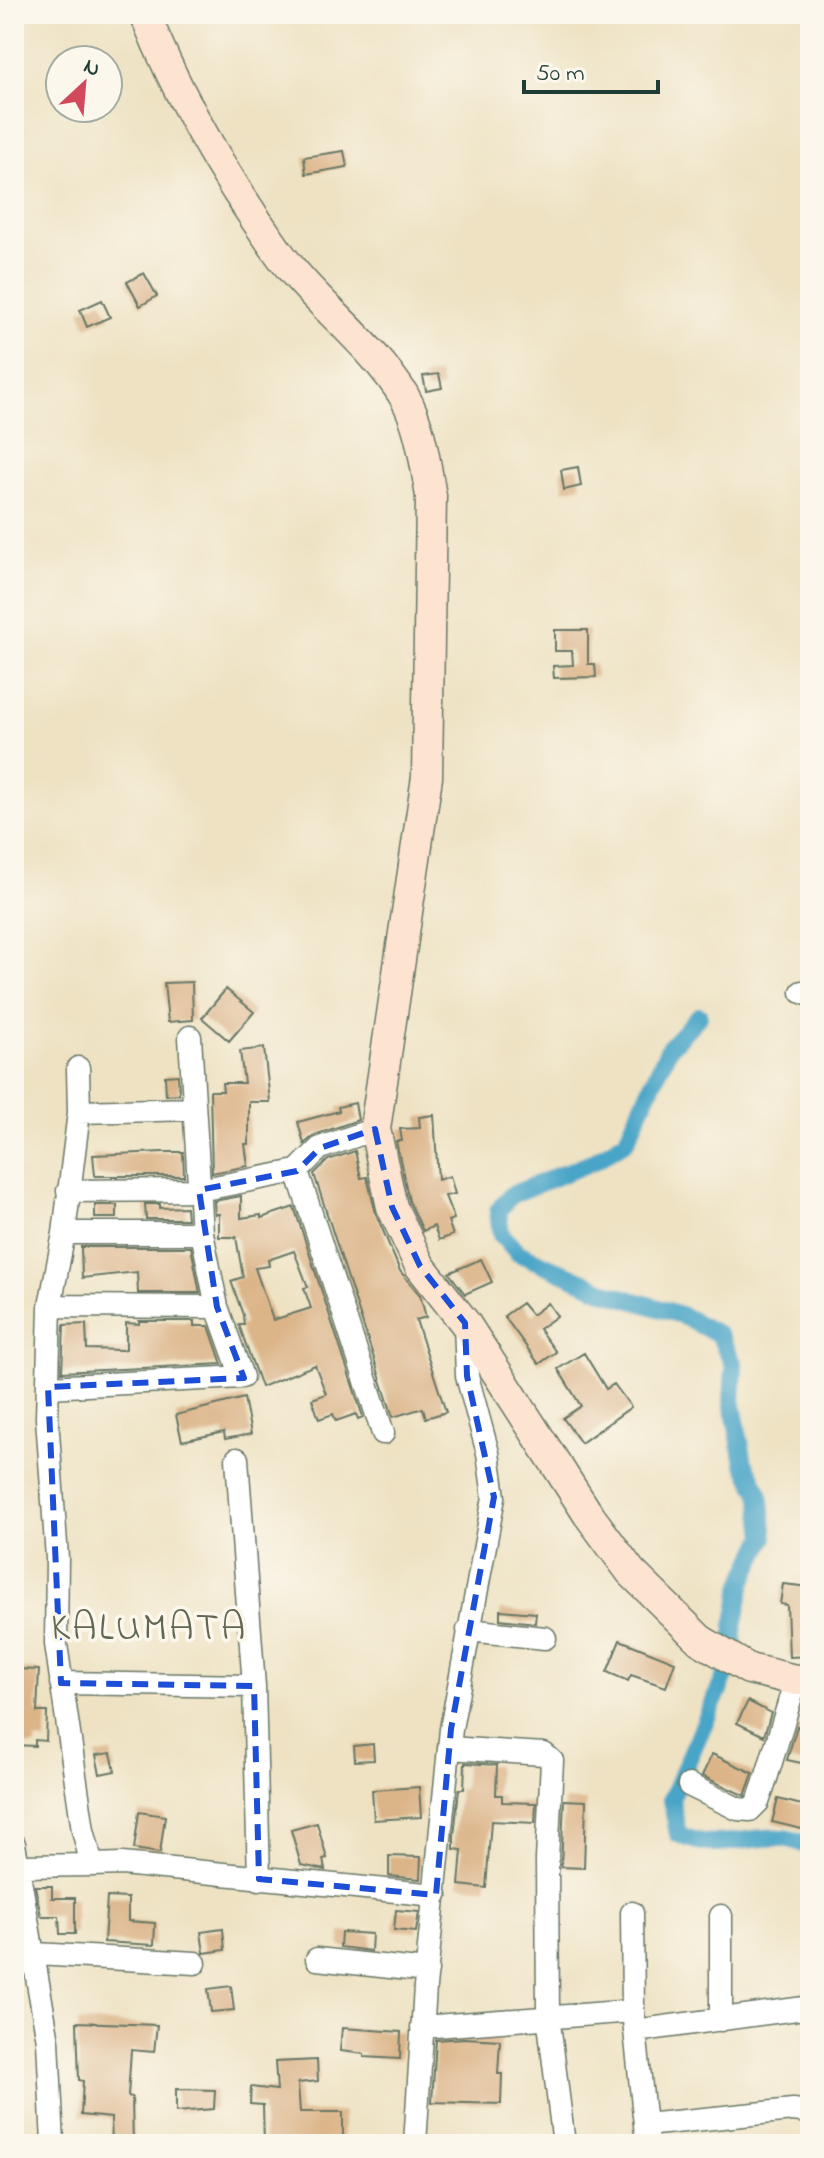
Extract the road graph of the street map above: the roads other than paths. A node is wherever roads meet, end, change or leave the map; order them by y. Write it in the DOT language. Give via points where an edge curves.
graph roads {
  1 [pos="145,14"];
  2 [pos="190,1037"];
  3 [pos="78,1068"];
  4 [pos="194,1109"];
  5 [pos="79,1112"];
  6 [pos="375,1129"];
  7 [pos="297,1171"];
  8 [pos="199,1190"];
  9 [pos="68,1191"];
  10 [pos="64,1233"];
  11 [pos="202,1233"];
  12 [pos="50,1306"];
  13 [pos="217,1307"];
  14 [pos="465,1323"];
  15 [pos="48,1387"];
  16 [pos="383,1433"];
  17 [pos="237,1459"];
  18 [pos="468,1630"];
  19 [pos="545,1638"];
  20 [pos="803,1679"];
  21 [pos="61,1683"];
  22 [pos="254,1686"];
  23 [pos="449,1748"];
  24 [pos="689,1785"];
  25 [pos="17,1855"];
  26 [pos="92,1865"];
  27 [pos="259,1879"];
  28 [pos="436,1895"];
  29 [pos="632,1913"];
  30 [pos="721,1916"];
  31 [pos="36,1954"];
  32 [pos="317,1959"];
  33 [pos="195,1963"];
  34 [pos="427,1971"];
  35 [pos="804,2008"];
  36 [pos="548,2015"];
  37 [pos="721,2020"];
  38 [pos="634,2021"];
  39 [pos="422,2027"];
  40 [pos="810,2112"];
  41 [pos="646,2134"];
  42 [pos="53,2144"];
  43 [pos="415,2144"];
  44 [pos="564,2144"];
  1 -- 6 [label="street" via="164,63 219,162 276,250 374,356 404,397 423,453 431,496 427,777"];
  2 -- 4 [label="street"];
  3 -- 5 [label="street"];
  4 -- 5 [label="street"];
  4 -- 8 [label="street"];
  5 -- 9 [label="street"];
  6 -- 7 [label="street" via="320,1148"];
  6 -- 14 [label="street" via="392,1207 420,1266"];
  7 -- 8 [label="street"];
  7 -- 16 [label="street"];
  8 -- 9 [label="street"];
  8 -- 11 [label="street"];
  9 -- 10 [label="street"];
  10 -- 11 [label="street"];
  10 -- 12 [label="street"];
  11 -- 13 [label="street"];
  12 -- 13 [label="street"];
  12 -- 15 [label="street"];
  13 -- 15 [label="street" via="241,1378"];
  14 -- 18 [label="street" via="467,1376 494,1497"];
  14 -- 20 [label="street" via="631,1572 700,1640 749,1669"];
  15 -- 21 [label="street"];
  17 -- 22 [label="street"];
  18 -- 19 [label="street"];
  18 -- 23 [label="street"];
  20 -- 24 [label="street" via="758,1802 750,1810"];
  21 -- 22 [label="street"];
  21 -- 26 [label="street"];
  22 -- 27 [label="street"];
  23 -- 28 [label="street"];
  23 -- 36 [label="street" via="544,1754 552,1761"];
  25 -- 26 [label="street"];
  25 -- 31 [label="street"];
  26 -- 27 [label="street"];
  27 -- 28 [label="street"];
  28 -- 34 [label="street"];
  29 -- 38 [label="street"];
  30 -- 37 [label="street"];
  31 -- 33 [label="street"];
  31 -- 42 [label="street" via="48,2041"];
  32 -- 34 [label="street"];
  34 -- 39 [label="street"];
  35 -- 37 [label="street"];
  36 -- 38 [label="street"];
  36 -- 39 [label="street"];
  36 -- 44 [label="street"];
  37 -- 38 [label="street"];
  38 -- 41 [label="street"];
  39 -- 43 [label="street"];
  40 -- 41 [label="street" via="793,2110"];
}
